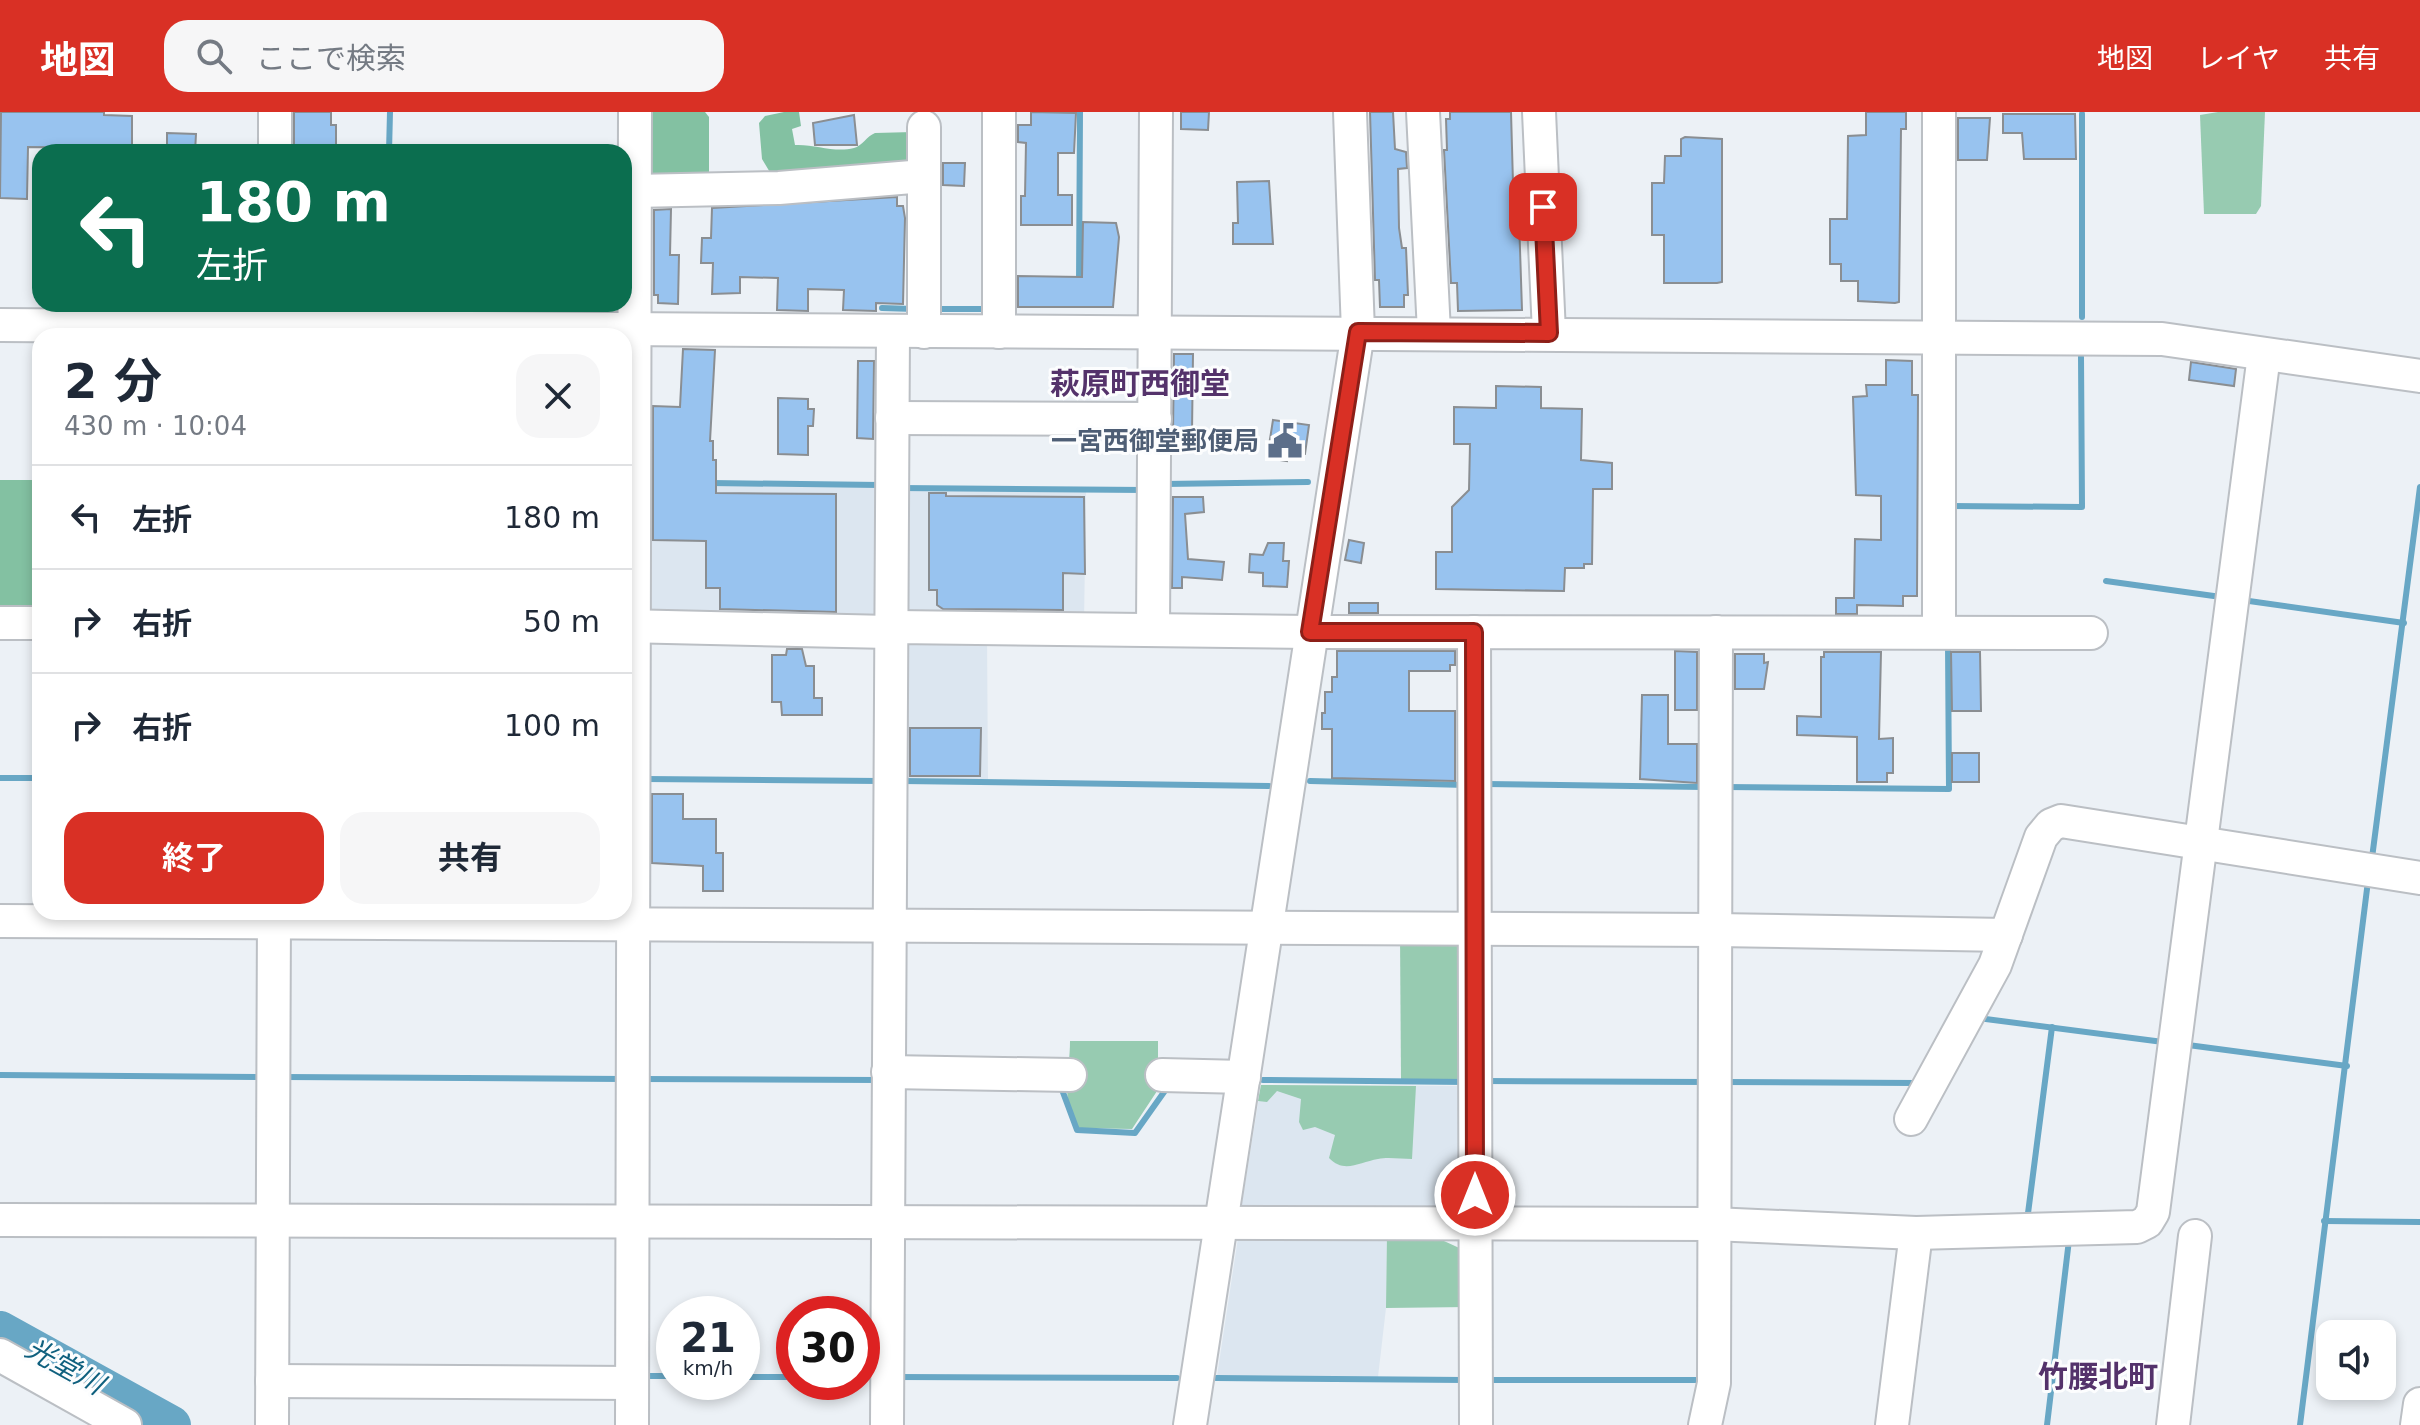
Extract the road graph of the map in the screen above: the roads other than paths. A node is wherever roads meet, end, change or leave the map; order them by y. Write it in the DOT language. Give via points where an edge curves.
graph roads {
  1 [pos="275,112"];
  2 [pos="635,112"];
  3 [pos="999,112"];
  4 [pos="1156,112"];
  5 [pos="1350,112"];
  6 [pos="1423,112"];
  7 [pos="1539,112"];
  8 [pos="1939,112"];
  9 [pos="924,127"];
  10 [pos="275,144"];
  11 [pos="924,176"];
  12 [pos="634,191"];
  13 [pos="276,323"];
  14 [pos="0,325"];
  15 [pos="532,328"];
  16 [pos="634,330"];
  17 [pos="908,332"];
  18 [pos="999,332"];
  19 [pos="1358,332"];
  20 [pos="1434,332"];
  21 [pos="1155,333"];
  22 [pos="1549,333"];
  23 [pos="1938,337"];
  24 [pos="2264,355"];
  25 [pos="2420,376"];
  26 [pos="892,418"];
  27 [pos="1155,419"];
  28 [pos="632,448"];
  29 [pos="0,623"];
  30 [pos="32,623"];
  31 [pos="632,626"];
  32 [pos="1153,629"];
  33 [pos="889,632"];
  34 [pos="1310,632"];
  35 [pos="1474,632"];
  36 [pos="1716,632"];
  37 [pos="1939,632"];
  38 [pos="2091,633"];
  39 [pos="2201,842"];
  40 [pos="2420,878"];
  41 [pos="91,920"];
  42 [pos="274,920"];
  43 [pos="393,920"];
  44 [pos="632,920"];
  45 [pos="0,921"];
  46 [pos="632,924"];
  47 [pos="888,928"];
  48 [pos="1267,928"];
  49 [pos="1475,930"];
  50 [pos="1716,930"];
  51 [pos="2006,935"];
  52 [pos="888,1072"];
  53 [pos="1070,1075"];
  54 [pos="1162,1075"];
  55 [pos="1244,1077"];
  56 [pos="1911,1119"];
  57 [pos="0,1220"];
  58 [pos="272,1220"];
  59 [pos="632,1222"];
  60 [pos="888,1222"];
  61 [pos="1221,1224"];
  62 [pos="1713,1224"];
  63 [pos="1475,1225"];
  64 [pos="1916,1233"];
  65 [pos="2195,1236"];
  66 [pos="0,1355"];
  67 [pos="272,1381"];
  68 [pos="632,1383"];
  69 [pos="2420,1404"];
  70 [pos="125,1425"];
  71 [pos="272,1425"];
  72 [pos="632,1425"];
  73 [pos="887,1425"];
  74 [pos="1190,1425"];
  75 [pos="1476,1425"];
  76 [pos="1705,1425"];
  77 [pos="1892,1425"];
  78 [pos="2173,1425"];
  79 [pos="2417,1425"];
  1 -- 10 [label="street"];
  2 -- 12 [label="street"];
  3 -- 18 [label="street"];
  4 -- 21 [label="street"];
  5 -- 19 [label="street"];
  6 -- 20 [label="street"];
  7 -- 22 [label="street"];
  8 -- 23 [label="street"];
  9 -- 11 [label="street"];
  11 -- 12 [label="street" via="779,188"];
  11 -- 17 [label="street"];
  12 -- 16 [label="street"];
  13 -- 14 [label="street"];
  13 -- 15 [label="street"];
  16 -- 17 [label="street"];
  16 -- 28 [label="street"];
  17 -- 18 [label="street"];
  17 -- 26 [label="street"];
  18 -- 21 [label="street"];
  19 -- 20 [label="street"];
  19 -- 21 [label="street"];
  19 -- 34 [label="street"];
  20 -- 22 [label="street"];
  21 -- 27 [label="street"];
  22 -- 23 [label="street"];
  23 -- 24 [label="street" via="2162,339"];
  23 -- 37 [label="street"];
  24 -- 25 [label="street"];
  24 -- 39 [label="street"];
  26 -- 27 [label="street"];
  26 -- 33 [label="street"];
  27 -- 32 [label="street"];
  29 -- 30 [label="street"];
  31 -- 33 [label="street"];
  32 -- 33 [label="street" via="896,627"];
  32 -- 34 [label="street"];
  33 -- 47 [label="street"];
  34 -- 35 [label="street"];
  34 -- 48 [label="street"];
  35 -- 36 [label="street"];
  35 -- 49 [label="street"];
  36 -- 37 [label="street"];
  36 -- 50 [label="street"];
  37 -- 38 [label="street"];
  39 -- 40 [label="street"];
  39 -- 51 [label="street" via="2061,821 2051,825 2041,837"];
  39 -- 64 [label="street" via="2153,1212 2147,1222 2137,1227"];
  41 -- 45 [label="street"];
  42 -- 58 [label="street"];
  43 -- 46 [label="street"];
  44 -- 46 [label="street"];
  46 -- 47 [label="street"];
  46 -- 59 [label="street"];
  47 -- 48 [label="street"];
  47 -- 52 [label="street"];
  48 -- 49 [label="street"];
  48 -- 55 [label="street"];
  49 -- 50 [label="street"];
  49 -- 63 [label="street"];
  50 -- 51 [label="street"];
  50 -- 62 [label="street"];
  51 -- 56 [label="street"];
  52 -- 53 [label="street"];
  52 -- 60 [label="street"];
  54 -- 55 [label="street"];
  55 -- 61 [label="street"];
  57 -- 58 [label="street"];
  58 -- 59 [label="street"];
  58 -- 67 [label="street"];
  59 -- 60 [label="street"];
  59 -- 68 [label="street"];
  60 -- 61 [label="street"];
  60 -- 73 [label="street"];
  61 -- 63 [label="street"];
  61 -- 74 [label="street"];
  62 -- 63 [label="street"];
  62 -- 64 [label="street"];
  62 -- 76 [label="street" via="1714,1383"];
  63 -- 75 [label="street"];
  64 -- 77 [label="street"];
  65 -- 78 [label="street"];
  66 -- 70 [label="street"];
  67 -- 68 [label="street"];
  67 -- 71 [label="street"];
  68 -- 72 [label="street"];
  69 -- 79 [label="street"];
}
